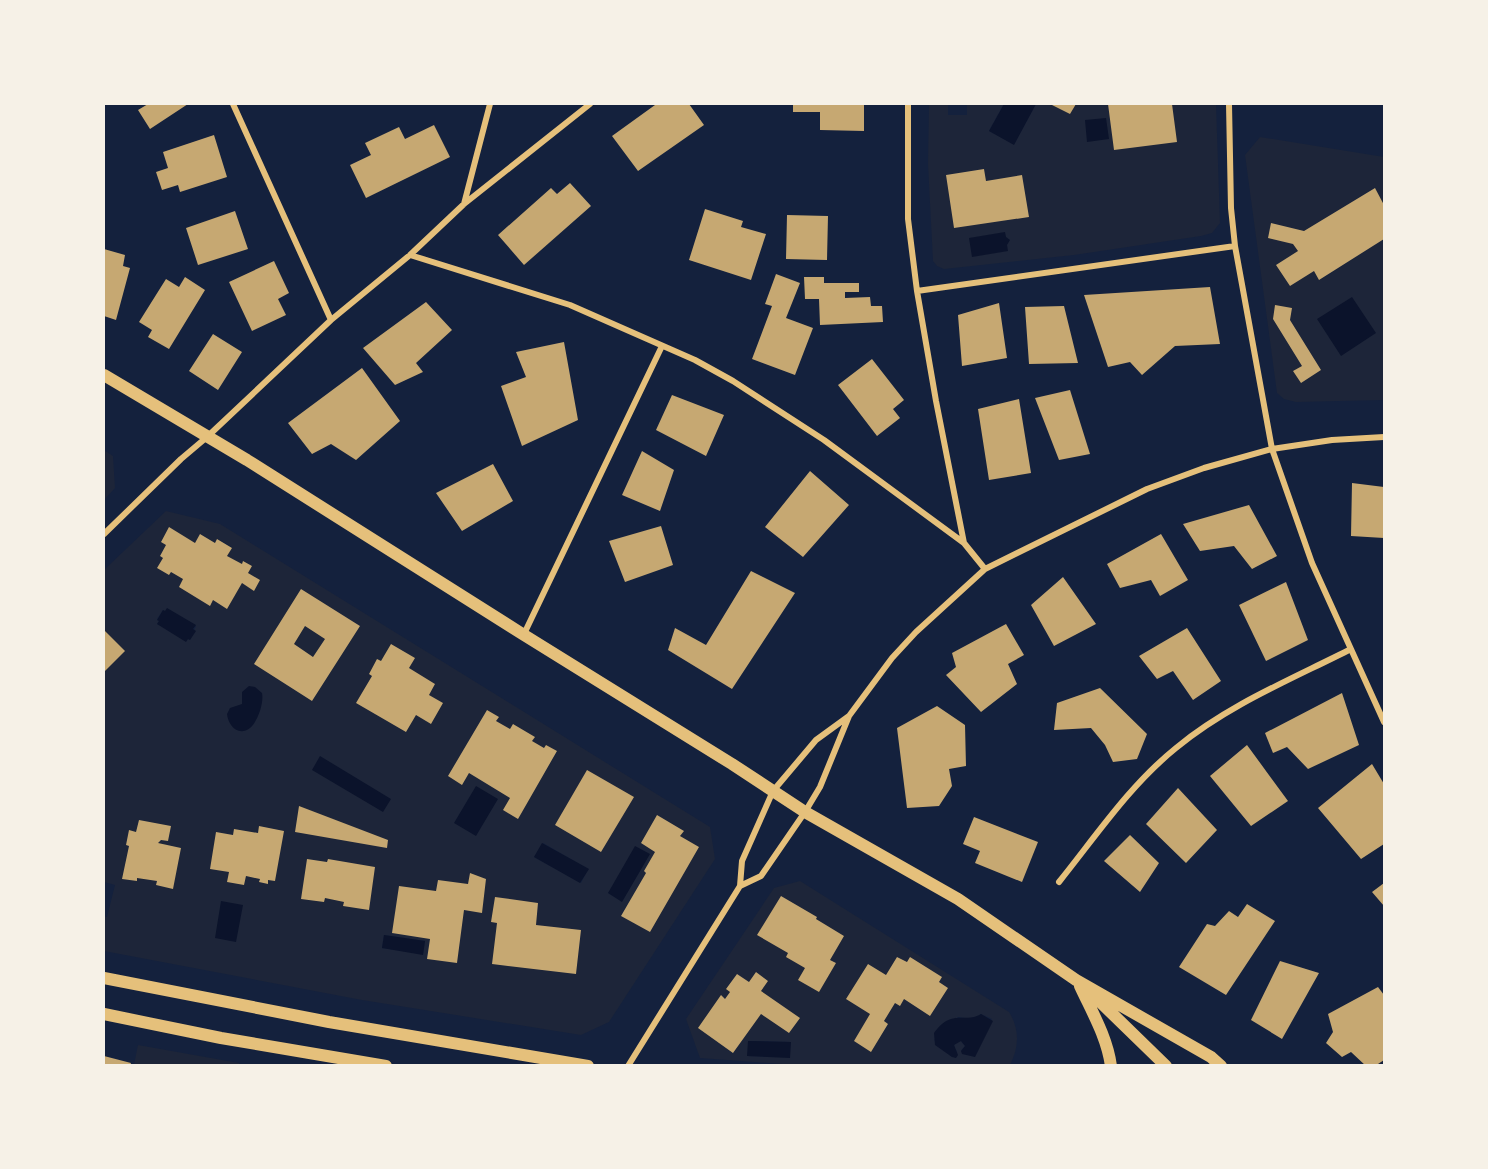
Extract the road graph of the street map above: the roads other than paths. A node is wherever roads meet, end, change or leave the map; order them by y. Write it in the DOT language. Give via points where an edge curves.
graph roads {
  1 [pos="233,104"];
  2 [pos="490,104"];
  3 [pos="590,104"];
  4 [pos="908,104"];
  5 [pos="1229,104"];
  6 [pos="464,204"];
  7 [pos="1235,246"];
  8 [pos="410,255"];
  9 [pos="917,291"];
  10 [pos="332,320"];
  11 [pos="662,346"];
  12 [pos="104,375"];
  13 [pos="207,437"];
  14 [pos="1384,437"];
  15 [pos="1272,449"];
  16 [pos="104,534"];
  17 [pos="964,543"];
  18 [pos="985,569"];
  19 [pos="524,635"];
  20 [pos="1351,649"];
  21 [pos="849,716"];
  22 [pos="1384,722"];
  23 [pos="773,791"];
  24 [pos="805,812"];
  25 [pos="1059,882"];
  26 [pos="740,886"];
  27 [pos="104,978"];
  28 [pos="1076,980"];
  29 [pos="104,1014"];
  30 [pos="386,1065"];
  31 [pos="588,1065"];
  32 [pos="628,1065"];
  33 [pos="1111,1065"];
  34 [pos="1166,1065"];
  35 [pos="1221,1065"];
  1 -- 10 [label="street"];
  2 -- 6 [label="street"];
  3 -- 6 [label="street"];
  4 -- 9 [label="street" via="908,219"];
  5 -- 7 [label="street"];
  6 -- 8 [label="street"];
  7 -- 9 [label="street"];
  7 -- 15 [label="street"];
  8 -- 10 [label="street"];
  8 -- 11 [label="street" via="570,305"];
  9 -- 17 [label="street"];
  10 -- 13 [label="street"];
  11 -- 17 [label="street" via="733,381 824,440"];
  11 -- 19 [label="street"];
  12 -- 13 [label="main road"];
  13 -- 16 [label="street"];
  13 -- 19 [label="main road"];
  14 -- 15 [label="street"];
  15 -- 18 [label="street" via="1148,489"];
  15 -- 20 [label="street" via="1312,563"];
  17 -- 18 [label="street"];
  18 -- 21 [label="street" via="916,632"];
  19 -- 23 [label="main road"];
  20 -- 22 [label="street"];
  20 -- 25 [label="street" via="1210,722 1175,748 1130,793"];
  21 -- 23 [label="street" via="816,741"];
  21 -- 24 [label="street" via="820,787"];
  23 -- 24 [label="main road"];
  23 -- 26 [label="street" via="742,861"];
  24 -- 26 [label="street" via="761,876"];
  24 -- 28 [label="main road" via="958,899"];
  26 -- 32 [label="street"];
  27 -- 31 [label="main road" via="328,1022"];
  28 -- 33 [label="main road" via="1101,1030"];
  28 -- 34 [label="main road"];
  28 -- 35 [label="main road"];
  29 -- 30 [label="main road"];
}
